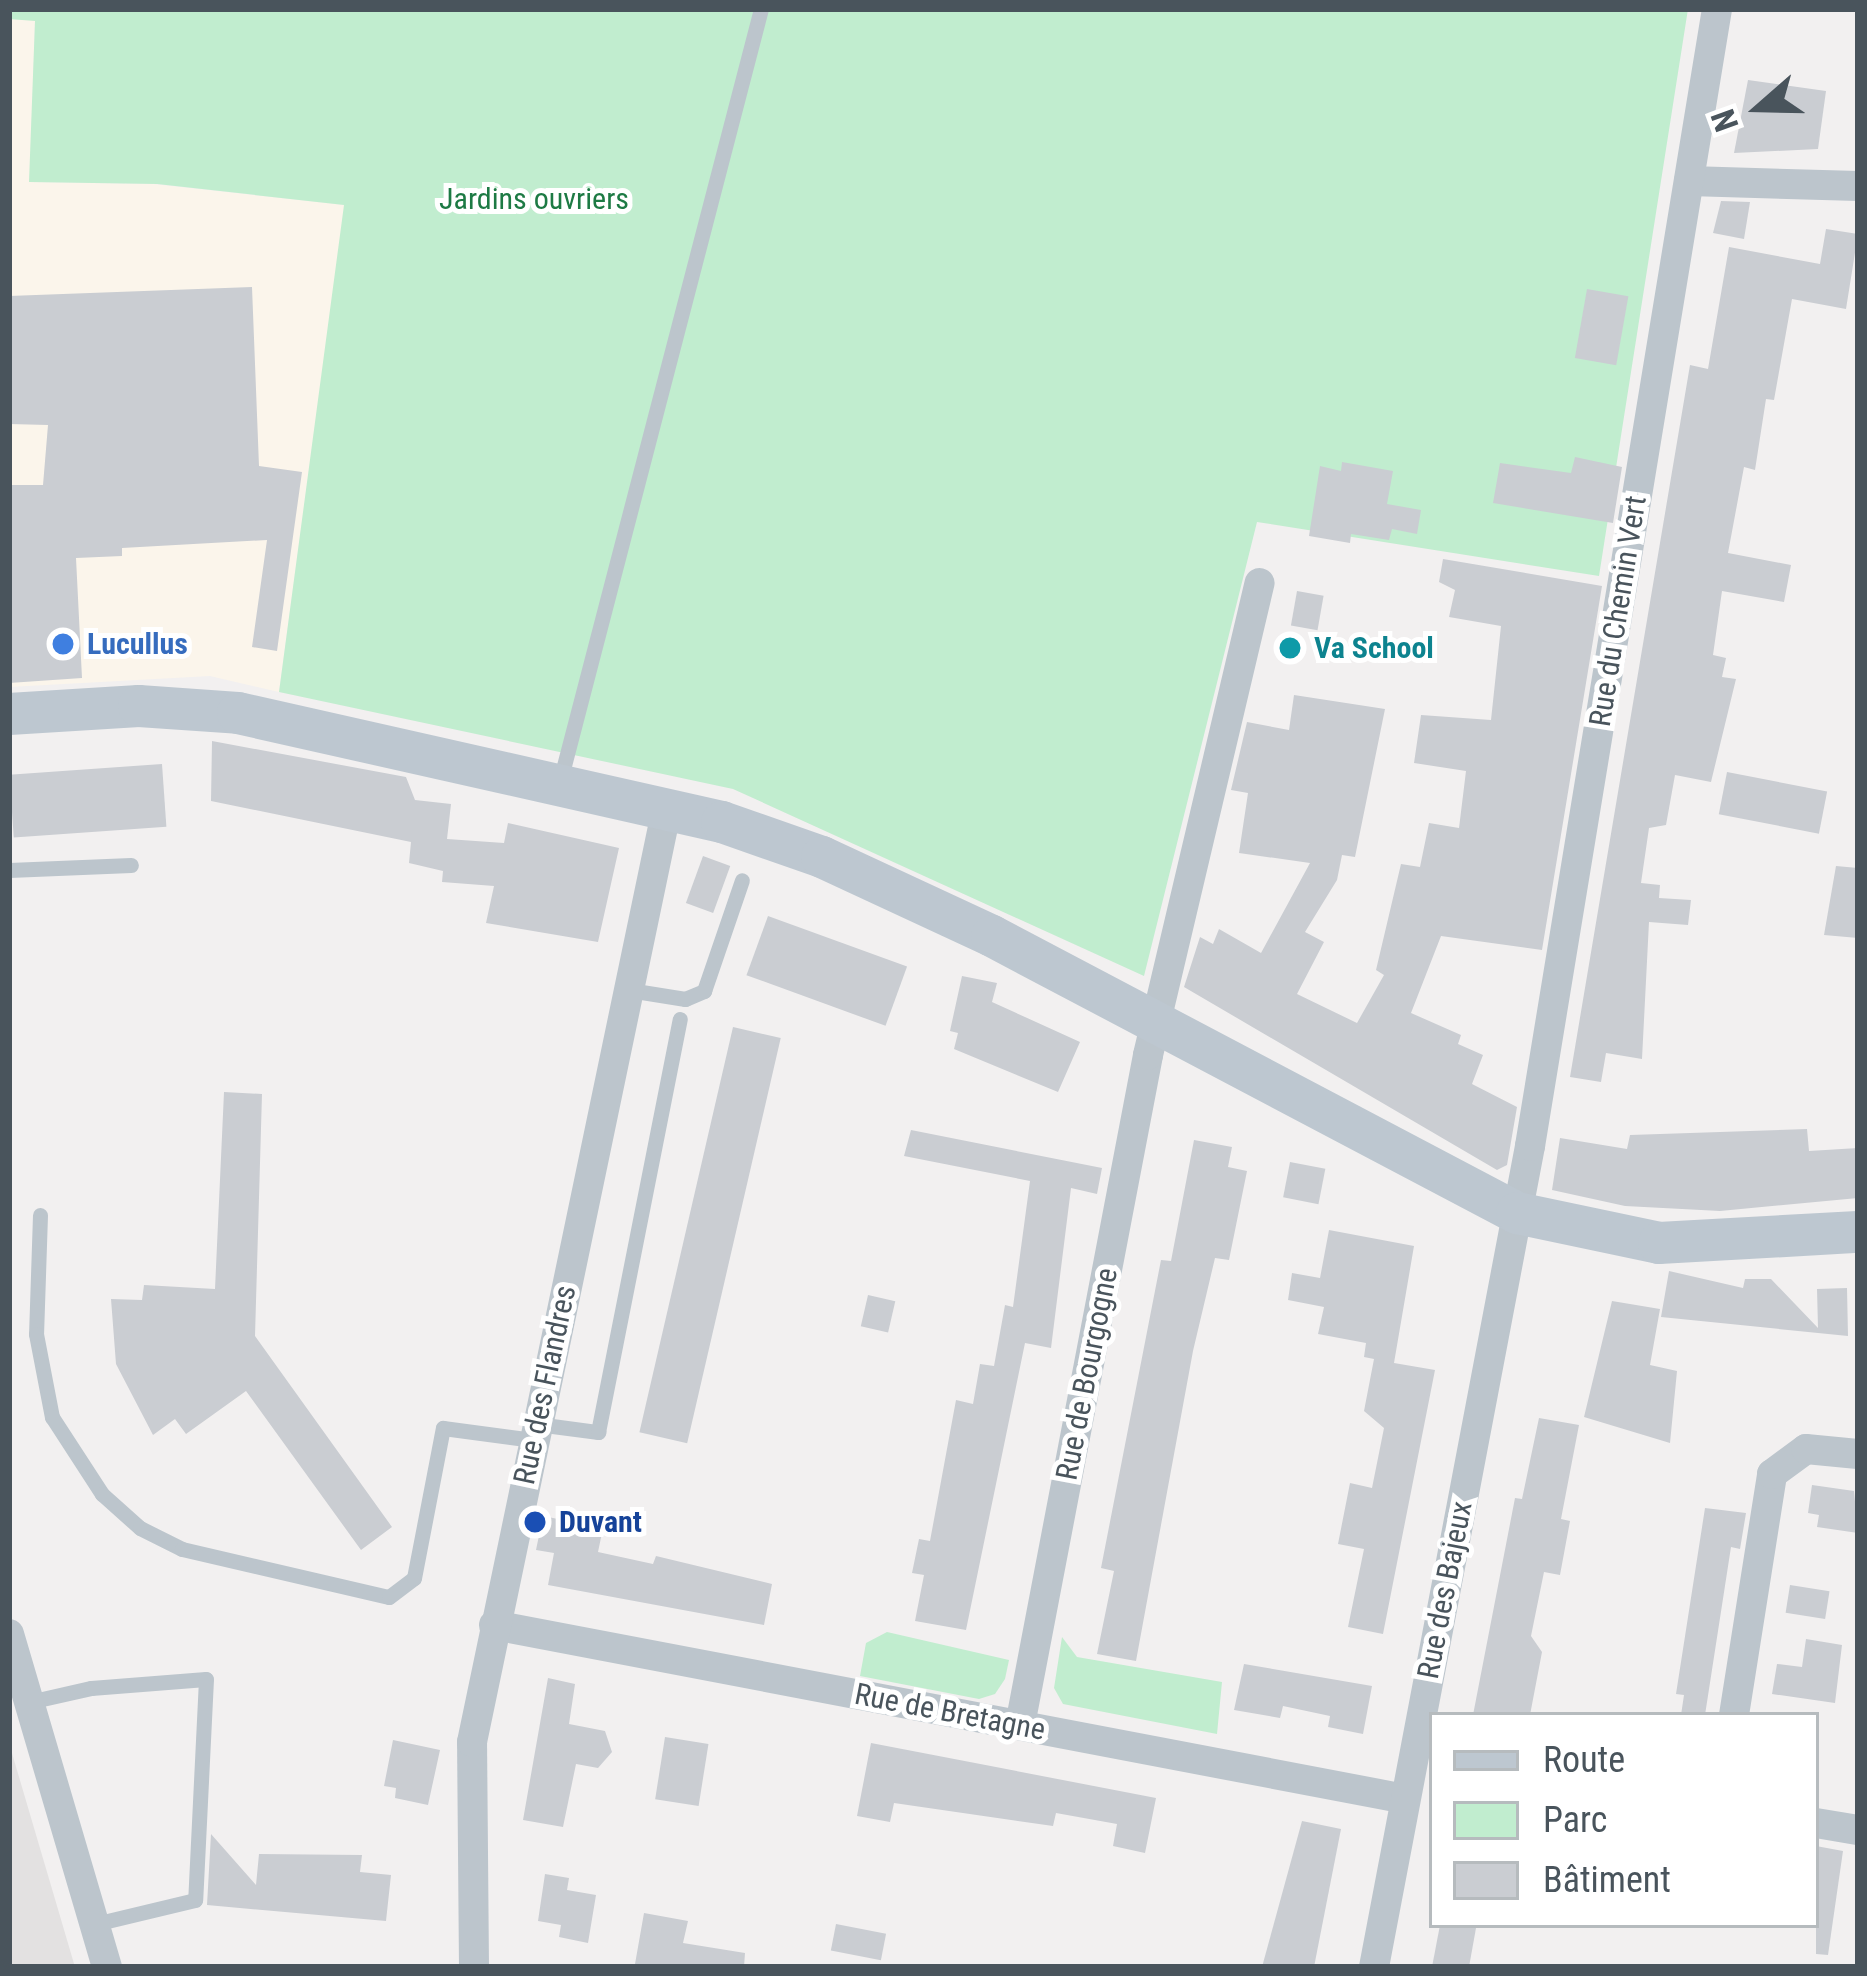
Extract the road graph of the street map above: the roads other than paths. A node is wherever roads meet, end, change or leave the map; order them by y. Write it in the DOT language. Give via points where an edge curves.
graph roads {
  1 [pos="761,9"];
  2 [pos="1717,9"];
  3 [pos="1689,181"];
  4 [pos="1858,186"];
  5 [pos="1260,583"];
  6 [pos="9,714"];
  7 [pos="559,784"];
  8 [pos="667,808"];
  9 [pos="131,865"];
  10 [pos="9,870"];
  11 [pos="742,880"];
  12 [pos="629,990"];
  13 [pos="680,1019"];
  14 [pos="1156,1022"];
  15 [pos="1517,1213"];
  16 [pos="40,1215"];
  17 [pos="1858,1232"];
  18 [pos="535,1432"];
  19 [pos="1858,1454"];
  20 [pos="494,1625"];
  21 [pos="9,1634"];
  22 [pos="29,1702"];
  23 [pos="1734,1712"];
  24 [pos="1019,1726"];
  25 [pos="1405,1799"];
  26 [pos="1819,1824"];
  27 [pos="1858,1830"];
  28 [pos="95,1924"];
  29 [pos="107,1967"];
  30 [pos="474,1967"];
  31 [pos="1374,1967"];
  1 -- 7 [label="lane"];
  2 -- 3 [label="street, Rue du Chemin Vert"];
  3 -- 4 [label="street"];
  3 -- 15 [label="street, Rue du Chemin Vert"];
  5 -- 14 [label="street, Rue de Bourgogne"];
  6 -- 7 [label="main road" via="207,708"];
  7 -- 8 [label="main road"];
  8 -- 12 [label="street, Rue des Flandres"];
  8 -- 14 [label="main road" via="842,865"];
  9 -- 10 [label="lane"];
  11 -- 12 [label="lane" via="704,991 685,999"];
  12 -- 18 [label="street, Rue des Flandres"];
  13 -- 18 [label="lane" via="598,1432"];
  14 -- 15 [label="main road"];
  14 -- 24 [label="street, Rue de Bourgogne"];
  15 -- 17 [label="main road" via="1659,1243"];
  15 -- 25 [label="street, Rue des Bajeux"];
  16 -- 18 [label="lane" via="36,1334 52,1417 102,1494 140,1528 182,1550 389,1597 414,1578 442,1428"];
  18 -- 20 [label="street, Rue des Flandres"];
  19 -- 23 [label="street" via="1806,1449 1772,1474"];
  20 -- 24 [label="street, Rue de Bretagne"];
  20 -- 30 [label="street, Rue des Flandres" via="471,1757"];
  21 -- 22 [label="street"];
  22 -- 28 [label="street"];
  22 -- 28 [label="lane" via="206,1679 194,1900"];
  24 -- 25 [label="street, Rue de Bretagne"];
  25 -- 31 [label="street, Rue des Bajeux"];
  26 -- 27 [label="street"];
  28 -- 29 [label="street"];
}
